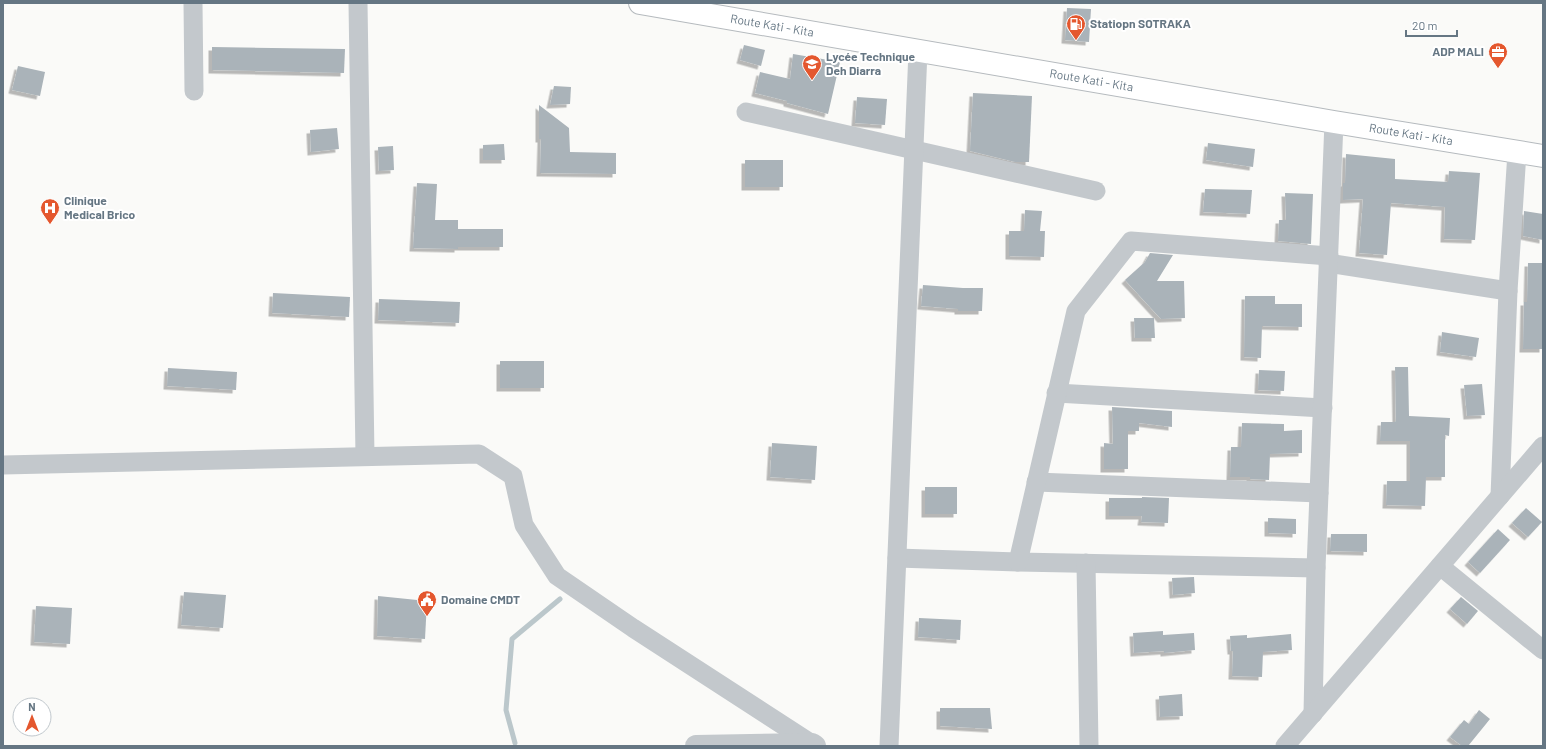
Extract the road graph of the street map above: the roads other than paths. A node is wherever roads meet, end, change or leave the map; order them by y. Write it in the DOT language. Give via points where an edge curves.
graph roads {
  1 [pos="193,3"];
  2 [pos="358,3"];
  3 [pos="640,3"];
  4 [pos="918,51"];
  5 [pos="194,91"];
  6 [pos="746,112"];
  7 [pos="1334,122"];
  8 [pos="914,150"];
  9 [pos="1517,152"];
  10 [pos="1543,156"];
  11 [pos="1096,191"];
  12 [pos="1329,260"];
  13 [pos="1508,291"];
  14 [pos="1056,393"];
  15 [pos="1324,408"];
  16 [pos="1543,446"];
  17 [pos="365,456"];
  18 [pos="3,465"];
  19 [pos="1036,482"];
  20 [pos="1319,493"];
  21 [pos="1500,496"];
  22 [pos="897,558"];
  23 [pos="1018,562"];
  24 [pos="1086,564"];
  25 [pos="1440,566"];
  26 [pos="1316,568"];
  27 [pos="1543,650"];
  28 [pos="1313,714"];
  29 [pos="813,745"];
  30 [pos="696,746"];
  31 [pos="889,746"];
  32 [pos="1088,746"];
  33 [pos="1285,746"];
  1 -- 5 [label="street"];
  2 -- 17 [label="street"];
  3 -- 4 [label="main road, Route Kati - Kita"];
  4 -- 7 [label="main road, Route Kati - Kita"];
  4 -- 8 [label="street"];
  6 -- 8 [label="street"];
  7 -- 9 [label="main road, Route Kati - Kita"];
  7 -- 12 [label="street"];
  8 -- 11 [label="street"];
  8 -- 22 [label="street"];
  9 -- 10 [label="main road, Route Kati - Kita"];
  9 -- 13 [label="street"];
  12 -- 13 [label="street"];
  12 -- 14 [label="street" via="1131,241 1076,311"];
  12 -- 15 [label="street"];
  13 -- 21 [label="street"];
  14 -- 15 [label="street"];
  14 -- 19 [label="street"];
  15 -- 20 [label="street"];
  16 -- 21 [label="street"];
  17 -- 18 [label="street"];
  17 -- 29 [label="street" via="479,454 513,476 524,525 557,576"];
  19 -- 20 [label="street"];
  19 -- 23 [label="street"];
  20 -- 26 [label="street"];
  21 -- 25 [label="street"];
  22 -- 23 [label="street"];
  22 -- 31 [label="street"];
  23 -- 24 [label="street"];
  24 -- 26 [label="street"];
  24 -- 32 [label="street"];
  25 -- 27 [label="street"];
  25 -- 28 [label="street"];
  26 -- 28 [label="street"];
  28 -- 33 [label="street"];
  29 -- 30 [label="street"];
}
